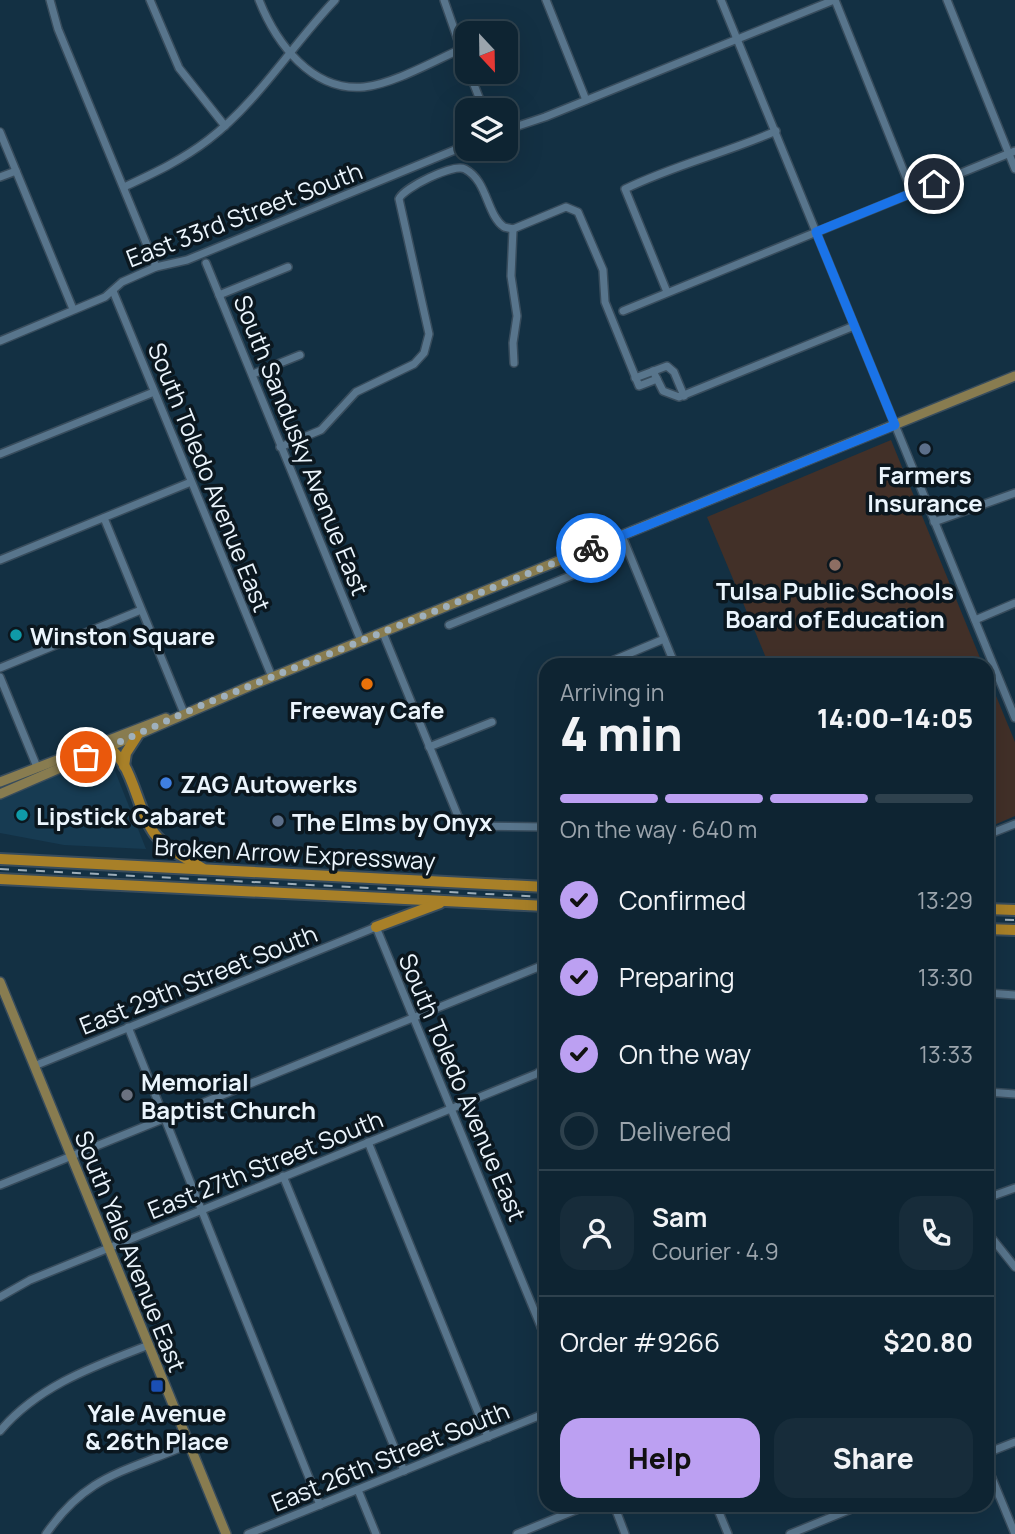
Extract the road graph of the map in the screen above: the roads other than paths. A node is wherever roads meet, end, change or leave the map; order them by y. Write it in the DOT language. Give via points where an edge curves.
graph roads {
  1 [pos="50,0"];
  2 [pos="150,0"];
  3 [pos="259,0"];
  4 [pos="335,0"];
  5 [pos="444,0"];
  6 [pos="558,0"];
  7 [pos="721,0"];
  8 [pos="834,0"];
  9 [pos="947,0"];
  10 [pos="547,2"];
  11 [pos="455,32"];
  12 [pos="737,39"];
  13 [pos="455,52"];
  14 [pos="289,53"];
  15 [pos="586,100"];
  16 [pos="225,125"];
  17 [pos="518,126"];
  18 [pos="776,131"];
  19 [pos="0,132"];
  20 [pos="455,150"];
  21 [pos="1012,152"];
  22 [pos="1015,169"];
  23 [pos="16,171"];
  24 [pos="0,177"];
  25 [pos="124,187"];
  26 [pos="912,192"];
  27 [pos="513,229"];
  28 [pos="816,232"];
  29 [pos="206,263"];
  30 [pos="156,267"];
  31 [pos="288,267"];
  32 [pos="113,291"];
  33 [pos="667,292"];
  34 [pos="219,295"];
  35 [pos="73,309"];
  36 [pos="623,311"];
  37 [pos="854,326"];
  38 [pos="0,341"];
  39 [pos="300,355"];
  40 [pos="514,363"];
  41 [pos="653,371"];
  42 [pos="253,374"];
  43 [pos="1015,376"];
  44 [pos="635,378"];
  45 [pos="657,379"];
  46 [pos="154,392"];
  47 [pos="684,396"];
  48 [pos="895,425"];
  49 [pos="280,447"];
  50 [pos="0,454"];
  51 [pos="191,482"];
  52 [pos="1015,493"];
  53 [pos="104,518"];
  54 [pos="934,522"];
  55 [pos="622,536"];
  56 [pos="568,557"];
  57 [pos="0,560"];
  58 [pos="1015,603"];
  59 [pos="141,610"];
  60 [pos="975,620"];
  61 [pos="449,625"];
  62 [pos="383,633"];
  63 [pos="664,639"];
  64 [pos="361,641"];
  65 [pos="619,658"];
  66 [pos="672,658"];
  67 [pos="991,658"];
  68 [pos="994,666"];
  69 [pos="0,668"];
  70 [pos="0,677"];
  71 [pos="272,677"];
  72 [pos="184,713"];
  73 [pos="1015,716"];
  74 [pos="492,722"];
  75 [pos="137,737"];
  76 [pos="106,745"];
  77 [pos="429,747"];
  78 [pos="124,766"];
  79 [pos="37,768"];
  80 [pos="0,782"];
  81 [pos="0,794"];
  82 [pos="1015,824"];
  83 [pos="539,827"];
  84 [pos="994,832"];
  85 [pos="0,859"];
  86 [pos="204,869"];
  87 [pos="0,879"];
  88 [pos="539,887"];
  89 [pos="442,902"];
  90 [pos="539,906"];
  91 [pos="994,909"];
  92 [pos="1015,910"];
  93 [pos="376,928"];
  94 [pos="994,929"];
  95 [pos="1015,930"];
  96 [pos="539,967"];
  97 [pos="0,982"];
  98 [pos="994,994"];
  99 [pos="1015,995"];
  100 [pos="412,1019"];
  101 [pos="128,1027"];
  102 [pos="34,1066"];
  103 [pos="539,1073"];
  104 [pos="994,1092"];
  105 [pos="1015,1094"];
  106 [pos="451,1109"];
  107 [pos="165,1119"];
  108 [pos="368,1142"];
  109 [pos="72,1156"];
  110 [pos="283,1176"];
  111 [pos="0,1185"];
  112 [pos="1015,1188"];
  113 [pos="994,1196"];
  114 [pos="201,1210"];
  115 [pos="994,1240"];
  116 [pos="109,1247"];
  117 [pos="1015,1266"];
  118 [pos="0,1297"];
  119 [pos="539,1322"];
  120 [pos="149,1345"];
  121 [pos="539,1416"];
  122 [pos="0,1431"];
  123 [pos="488,1437"];
  124 [pos="1015,1442"];
  125 [pos="190,1444"];
  126 [pos="994,1450"];
  127 [pos="404,1471"];
  128 [pos="994,1483"];
  129 [pos="358,1490"];
  130 [pos="320,1505"];
  131 [pos="571,1512"];
  132 [pos="617,1512"];
  133 [pos="719,1512"];
  134 [pos="844,1512"];
  135 [pos="46,1534"];
  136 [pos="226,1534"];
  137 [pos="248,1534"];
  138 [pos="376,1534"];
  139 [pos="517,1534"];
  140 [pos="625,1534"];
  141 [pos="728,1534"];
  142 [pos="790,1534"];
  143 [pos="1015,1534"];
  1 -- 25 [label="street"];
  2 -- 16 [label="street" via="179,68"];
  3 -- 14 [label="street"];
  4 -- 14 [label="street"];
  5 -- 11 [label="street"];
  6 -- 10 [label="street"];
  7 -- 12 [label="street"];
  8 -- 12 [label="street"];
  8 -- 26 [label="street"];
  9 -- 21 [label="street"];
  10 -- 15 [label="street"];
  12 -- 15 [label="street"];
  12 -- 18 [label="street"];
  13 -- 14 [label="street" via="364,87 329,83"];
  14 -- 16 [label="street"];
  15 -- 17 [label="street"];
  16 -- 25 [label="street" via="181,159"];
  18 -- 28 [label="street"];
  18 -- 33 [label="street" via="625,189"];
  19 -- 23 [label="street"];
  20 -- 30 [label="street, East 33rd Street South" via="187,260"];
  21 -- 22 [label="street"];
  21 -- 26 [label="street"];
  23 -- 24 [label="street"];
  23 -- 35 [label="street"];
  25 -- 30 [label="street"];
  26 -- 28 [label="street"];
  27 -- 40 [label="street"];
  27 -- 44 [label="street" via="562,208 578,212 603,270 605,302"];
  27 -- 49 [label="street" via="500,225 484,190 461,168 407,188 400,199 429,334 424,353 404,370 356,392 328,426"];
  28 -- 33 [label="street"];
  28 -- 37 [label="street"];
  29 -- 34 [label="street, South Sandusky Avenue East"];
  30 -- 32 [label="street, East 33rd Street South"];
  31 -- 34 [label="street"];
  32 -- 35 [label="street, East 33rd Street South"];
  32 -- 46 [label="street, South Toledo Avenue East"];
  33 -- 36 [label="street"];
  34 -- 42 [label="street, South Sandusky Avenue East"];
  35 -- 38 [label="street, East 33rd Street South"];
  37 -- 47 [label="street"];
  37 -- 48 [label="street"];
  39 -- 42 [label="street"];
  41 -- 44 [label="street"];
  41 -- 45 [label="street"];
  41 -- 47 [label="street" via="671,368"];
  42 -- 49 [label="street, South Sandusky Avenue East"];
  43 -- 48 [label="main road"];
  44 -- 45 [label="street" via="639,386"];
  45 -- 47 [label="street" via="669,396"];
  46 -- 50 [label="street"];
  46 -- 51 [label="street, South Toledo Avenue East"];
  48 -- 54 [label="street"];
  48 -- 55 [label="main road"];
  49 -- 64 [label="street, South Sandusky Avenue East"];
  51 -- 53 [label="street"];
  51 -- 71 [label="street, South Toledo Avenue East"];
  52 -- 54 [label="street"];
  53 -- 57 [label="street"];
  53 -- 59 [label="street"];
  54 -- 60 [label="street"];
  55 -- 56 [label="main road"];
  55 -- 63 [label="street"];
  56 -- 61 [label="street" via="575,574"];
  56 -- 62 [label="main road"];
  58 -- 60 [label="street"];
  59 -- 69 [label="street"];
  59 -- 72 [label="street"];
  60 -- 67 [label="street"];
  62 -- 64 [label="main road"];
  62 -- 77 [label="street"];
  63 -- 65 [label="street"];
  63 -- 66 [label="street"];
  64 -- 71 [label="main road"];
  68 -- 73 [label="street"];
  70 -- 79 [label="street"];
  71 -- 72 [label="main road"];
  72 -- 75 [label="main road"];
  72 -- 76 [label="main road"];
  74 -- 77 [label="street"];
  75 -- 76 [label="main road"];
  75 -- 78 [label="highway" via="125,755"];
  76 -- 78 [label="highway"];
  76 -- 79 [label="main road"];
  76 -- 81 [label="main road"];
  77 -- 83 [label="street" via="462,826"];
  78 -- 86 [label="highway" via="153,831"];
  79 -- 80 [label="main road"];
  82 -- 84 [label="street"];
  85 -- 86 [label="highway, Broken Arrow Expressway"];
  86 -- 88 [label="highway, Broken Arrow Expressway"];
  87 -- 89 [label="highway, Broken Arrow Expressway"];
  89 -- 90 [label="highway, Broken Arrow Expressway"];
  89 -- 93 [label="highway"];
  91 -- 92 [label="highway"];
  93 -- 100 [label="street, South Toledo Avenue East"];
  93 -- 101 [label="street, East 29th Street South"];
  94 -- 95 [label="highway"];
  96 -- 100 [label="street"];
  97 -- 102 [label="main road, South Yale Avenue East"];
  98 -- 99 [label="street"];
  100 -- 106 [label="street, South Toledo Avenue East"];
  100 -- 107 [label="street"];
  101 -- 102 [label="street, East 29th Street South"];
  101 -- 107 [label="street"];
  102 -- 109 [label="main road, South Yale Avenue East"];
  103 -- 106 [label="street, East 27th Street South"];
  104 -- 105 [label="street"];
  106 -- 108 [label="street, East 27th Street South"];
  106 -- 119 [label="street, South Toledo Avenue East"];
  107 -- 109 [label="street"];
  107 -- 114 [label="street"];
  108 -- 110 [label="street, East 27th Street South"];
  108 -- 123 [label="street"];
  109 -- 111 [label="street"];
  109 -- 116 [label="main road, South Yale Avenue East"];
  110 -- 114 [label="street, East 27th Street South"];
  110 -- 127 [label="street"];
  112 -- 113 [label="street"];
  114 -- 116 [label="street, East 27th Street South"];
  114 -- 130 [label="street"];
  115 -- 117 [label="street"];
  116 -- 118 [label="street, East 27th Street South"];
  116 -- 120 [label="main road, South Yale Avenue East"];
  120 -- 122 [label="street" via="52,1387"];
  120 -- 125 [label="main road, South Yale Avenue East"];
  121 -- 123 [label="street, East 26th Street South"];
  123 -- 127 [label="street, East 26th Street South"];
  124 -- 126 [label="street"];
  125 -- 135 [label="street" via="105,1477 62,1511"];
  125 -- 136 [label="main road, South Yale Avenue East"];
  127 -- 129 [label="street, East 26th Street South"];
  128 -- 143 [label="street"];
  129 -- 130 [label="street, East 26th Street South"];
  129 -- 138 [label="street"];
  130 -- 137 [label="street, East 26th Street South"];
  131 -- 139 [label="street"];
  132 -- 140 [label="street"];
  133 -- 141 [label="street"];
  134 -- 142 [label="street"];
}
